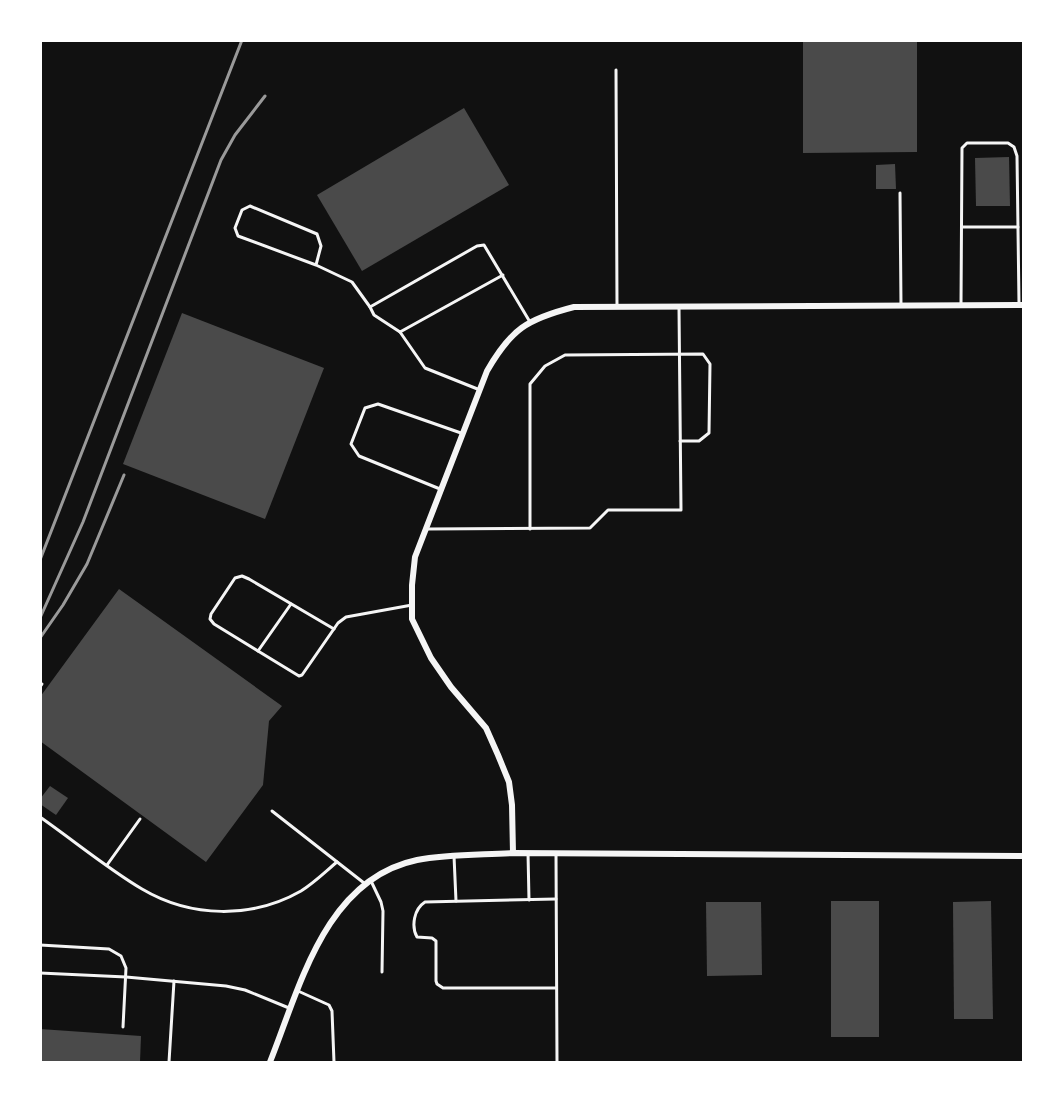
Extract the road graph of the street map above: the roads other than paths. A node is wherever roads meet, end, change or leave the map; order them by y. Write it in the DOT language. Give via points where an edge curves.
graph roads {
  1 [pos="616,70"];
  2 [pos="900,193"];
  3 [pos="962,228"];
  4 [pos="1018,228"];
  5 [pos="316,265"];
  6 [pos="502,275"];
  7 [pos="901,305"];
  8 [pos="961,305"];
  9 [pos="1021,305"];
  10 [pos="616,306"];
  11 [pos="679,306"];
  12 [pos="370,307"];
  13 [pos="530,323"];
  14 [pos="400,332"];
  15 [pos="680,354"];
  16 [pos="480,390"];
  17 [pos="463,433"];
  18 [pos="680,441"];
  19 [pos="441,489"];
  20 [pos="426,529"];
  21 [pos="530,529"];
  22 [pos="291,604"];
  23 [pos="412,605"];
  24 [pos="334,628"];
  25 [pos="258,651"];
  26 [pos="272,811"];
  27 [pos="40,817"];
  28 [pos="140,819"];
  29 [pos="513,853"];
  30 [pos="528,854"];
  31 [pos="556,854"];
  32 [pos="454,856"];
  33 [pos="1023,856"];
  34 [pos="337,862"];
  35 [pos="107,865"];
  36 [pos="367,881"];
  37 [pos="556,899"];
  38 [pos="456,900"];
  39 [pos="529,900"];
  40 [pos="40,945"];
  41 [pos="382,972"];
  42 [pos="40,973"];
  43 [pos="126,977"];
  44 [pos="174,981"];
  45 [pos="556,988"];
  46 [pos="298,991"];
  47 [pos="291,1009"];
  48 [pos="123,1028"];
  49 [pos="169,1062"];
  50 [pos="270,1062"];
  51 [pos="334,1062"];
  52 [pos="557,1062"];
  1 -- 10 [label="lane"];
  2 -- 7 [label="lane"];
  3 -- 4 [label="lane"];
  3 -- 4 [label="lane" via="962,148 967,143 1008,143 1017,156"];
  3 -- 8 [label="lane"];
  4 -- 9 [label="lane"];
  5 -- 5 [label="lane" via="321,246 317,234 250,206 242,210 236,228 238,236"];
  5 -- 12 [label="lane" via="352,282"];
  6 -- 12 [label="lane" via="487,248 477,246"];
  6 -- 13 [label="lane"];
  6 -- 14 [label="lane"];
  7 -- 8 [label="street"];
  7 -- 11 [label="street"];
  8 -- 9 [label="street"];
  10 -- 11 [label="street"];
  10 -- 13 [label="street" via="573,307"];
  11 -- 15 [label="lane"];
  12 -- 14 [label="lane" via="374,315"];
  13 -- 16 [label="street" via="502,345"];
  14 -- 16 [label="lane" via="425,368"];
  15 -- 18 [label="lane"];
  15 -- 18 [label="lane" via="703,354 710,364 709,432 699,441"];
  15 -- 21 [label="lane" via="565,355 544,366 530,384"];
  16 -- 17 [label="street"];
  17 -- 19 [label="street"];
  17 -- 19 [label="lane" via="378,404 365,408 352,438 351,444 359,456"];
  18 -- 21 [label="lane" via="681,510 608,510 590,528"];
  19 -- 20 [label="street"];
  20 -- 21 [label="lane"];
  20 -- 23 [label="street" via="415,557"];
  22 -- 24 [label="lane"];
  22 -- 25 [label="lane"];
  22 -- 25 [label="lane" via="249,579 235,578 210,619"];
  23 -- 24 [label="lane" via="346,616"];
  23 -- 29 [label="street" via="412,619 430,658 486,728 502,764 512,805"];
  24 -- 25 [label="lane" via="303,675 296,676"];
  26 -- 34 [label="lane"];
  27 -- 35 [label="lane"];
  28 -- 35 [label="lane"];
  29 -- 30 [label="street"];
  29 -- 32 [label="street"];
  30 -- 31 [label="street"];
  30 -- 39 [label="lane"];
  31 -- 33 [label="street"];
  31 -- 37 [label="lane"];
  32 -- 36 [label="street" via="416,860"];
  32 -- 38 [label="lane"];
  34 -- 35 [label="lane" via="303,890 283,900 237,912 186,907 161,899"];
  34 -- 36 [label="lane"];
  36 -- 41 [label="lane" via="383,911"];
  36 -- 46 [label="street" via="329,924"];
  37 -- 39 [label="lane"];
  37 -- 45 [label="lane"];
  38 -- 39 [label="lane"];
  38 -- 45 [label="lane" via="425,902 416,913 416,935 436,941 436,981 440,986"];
  40 -- 43 [label="lane" via="109,949 125,962"];
  42 -- 43 [label="lane"];
  43 -- 44 [label="lane"];
  43 -- 48 [label="lane"];
  44 -- 47 [label="lane" via="245,990"];
  44 -- 49 [label="lane"];
  45 -- 52 [label="lane"];
  46 -- 47 [label="street"];
  46 -- 51 [label="lane" via="329,1005"];
  47 -- 50 [label="street"];
}
